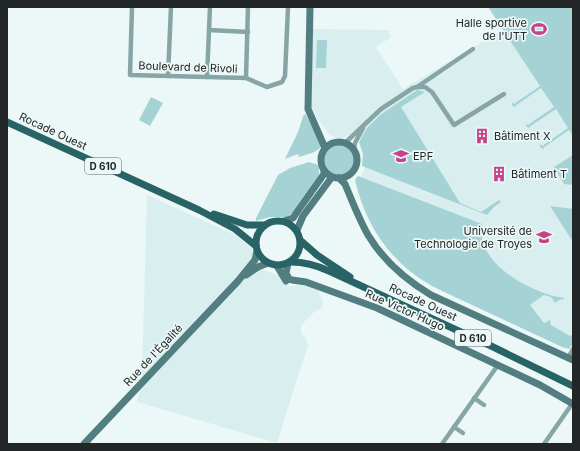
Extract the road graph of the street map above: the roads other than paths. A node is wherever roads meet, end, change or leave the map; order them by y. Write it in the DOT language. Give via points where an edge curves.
graph roads {
  1 [pos="132,7"];
  2 [pos="171,7"];
  3 [pos="210,7"];
  4 [pos="248,7"];
  5 [pos="288,7"];
  6 [pos="310,7"];
  7 [pos="209,30"];
  8 [pos="248,32"];
  9 [pos="473,49"];
  10 [pos="168,76"];
  11 [pos="207,77"];
  12 [pos="246,78"];
  13 [pos="417,87"];
  14 [pos="504,94"];
  15 [pos="368,120"];
  16 [pos="7,122"];
  17 [pos="314,123"];
  18 [pos="334,143"];
  19 [pos="345,143"];
  20 [pos="325,148"];
  21 [pos="354,150"];
  22 [pos="324,171"];
  23 [pos="350,174"];
  24 [pos="336,177"];
  25 [pos="199,210"];
  26 [pos="361,220"];
  27 [pos="284,221"];
  28 [pos="266,225"];
  29 [pos="297,230"];
  30 [pos="301,241"];
  31 [pos="257,248"];
  32 [pos="268,263"];
  33 [pos="290,263"];
  34 [pos="277,266"];
  35 [pos="238,281"];
  36 [pos="312,284"];
  37 [pos="372,291"];
  38 [pos="573,350"];
  39 [pos="571,359"];
  40 [pos="498,365"];
  41 [pos="573,386"];
  42 [pos="474,398"];
  43 [pos="573,404"];
  44 [pos="484,405"];
  45 [pos="454,427"];
  46 [pos="464,433"];
  47 [pos="84,444"];
  48 [pos="442,444"];
  49 [pos="544,444"];
  1 -- 10 [label="street, Boulevard de Rivoli" via="130,75"];
  2 -- 10 [label="street"];
  3 -- 7 [label="street"];
  4 -- 8 [label="street"];
  5 -- 12 [label="street, Boulevard de Rivoli" via="286,76 282,82 267,87"];
  6 -- 17 [label="street" via="308,102"];
  7 -- 8 [label="street"];
  7 -- 11 [label="street"];
  8 -- 12 [label="street"];
  9 -- 13 [label="street"];
  10 -- 11 [label="street, Boulevard de Rivoli"];
  11 -- 12 [label="street, Boulevard de Rivoli"];
  13 -- 14 [label="street" via="425,87 432,92 454,125"];
  13 -- 15 [label="street"];
  15 -- 19 [label="street"];
  15 -- 21 [label="street" via="355,143"];
  16 -- 25 [label="main road, Rocade Ouest / D 610"];
  17 -- 18 [label="street"];
  17 -- 20 [label="street"];
  18 -- 19 [label="street"];
  18 -- 20 [label="street"];
  19 -- 21 [label="street"];
  20 -- 22 [label="street" via="321,158"];
  21 -- 23 [label="street" via="356,165"];
  22 -- 24 [label="street"];
  22 -- 27 [label="street" via="297,212 292,218"];
  23 -- 24 [label="street"];
  23 -- 26 [label="street"];
  24 -- 26 [label="street" via="345,184"];
  24 -- 29 [label="street" via="303,216"];
  25 -- 28 [label="main road, Rocade Ouest / D 610" via="247,224"];
  25 -- 31 [label="main road, Rocade Ouest / D 610" via="235,229"];
  26 -- 39 [label="street" via="376,247 398,272 416,286"];
  27 -- 28 [label="main road"];
  27 -- 29 [label="main road"];
  28 -- 31 [label="main road" via="258,234"];
  29 -- 30 [label="main road"];
  30 -- 33 [label="main road" via="299,253"];
  30 -- 37 [label="main road, Rocade Ouest / D 610" via="317,255"];
  31 -- 32 [label="main road" via="260,256"];
  31 -- 35 [label="street" via="255,260"];
  32 -- 34 [label="main road"];
  32 -- 35 [label="street"];
  33 -- 34 [label="main road"];
  33 -- 36 [label="street, Rue Victor Hugo" via="286,273 289,279"];
  33 -- 37 [label="main road, Rocade Ouest / D 610" via="311,264"];
  34 -- 36 [label="street, Rue Victor Hugo" via="288,282"];
  35 -- 47 [label="street, Rue de l'Égalité"];
  36 -- 40 [label="street, Rue Victor Hugo" via="371,306"];
  37 -- 41 [label="main road, Rocade Ouest / D 610"];
  38 -- 39 [label="street"];
  40 -- 42 [label="street"];
  40 -- 43 [label="street, Rue Victor Hugo"];
  42 -- 44 [label="street"];
  42 -- 45 [label="street"];
  43 -- 49 [label="street"];
  45 -- 46 [label="street"];
  45 -- 48 [label="street"];
}
